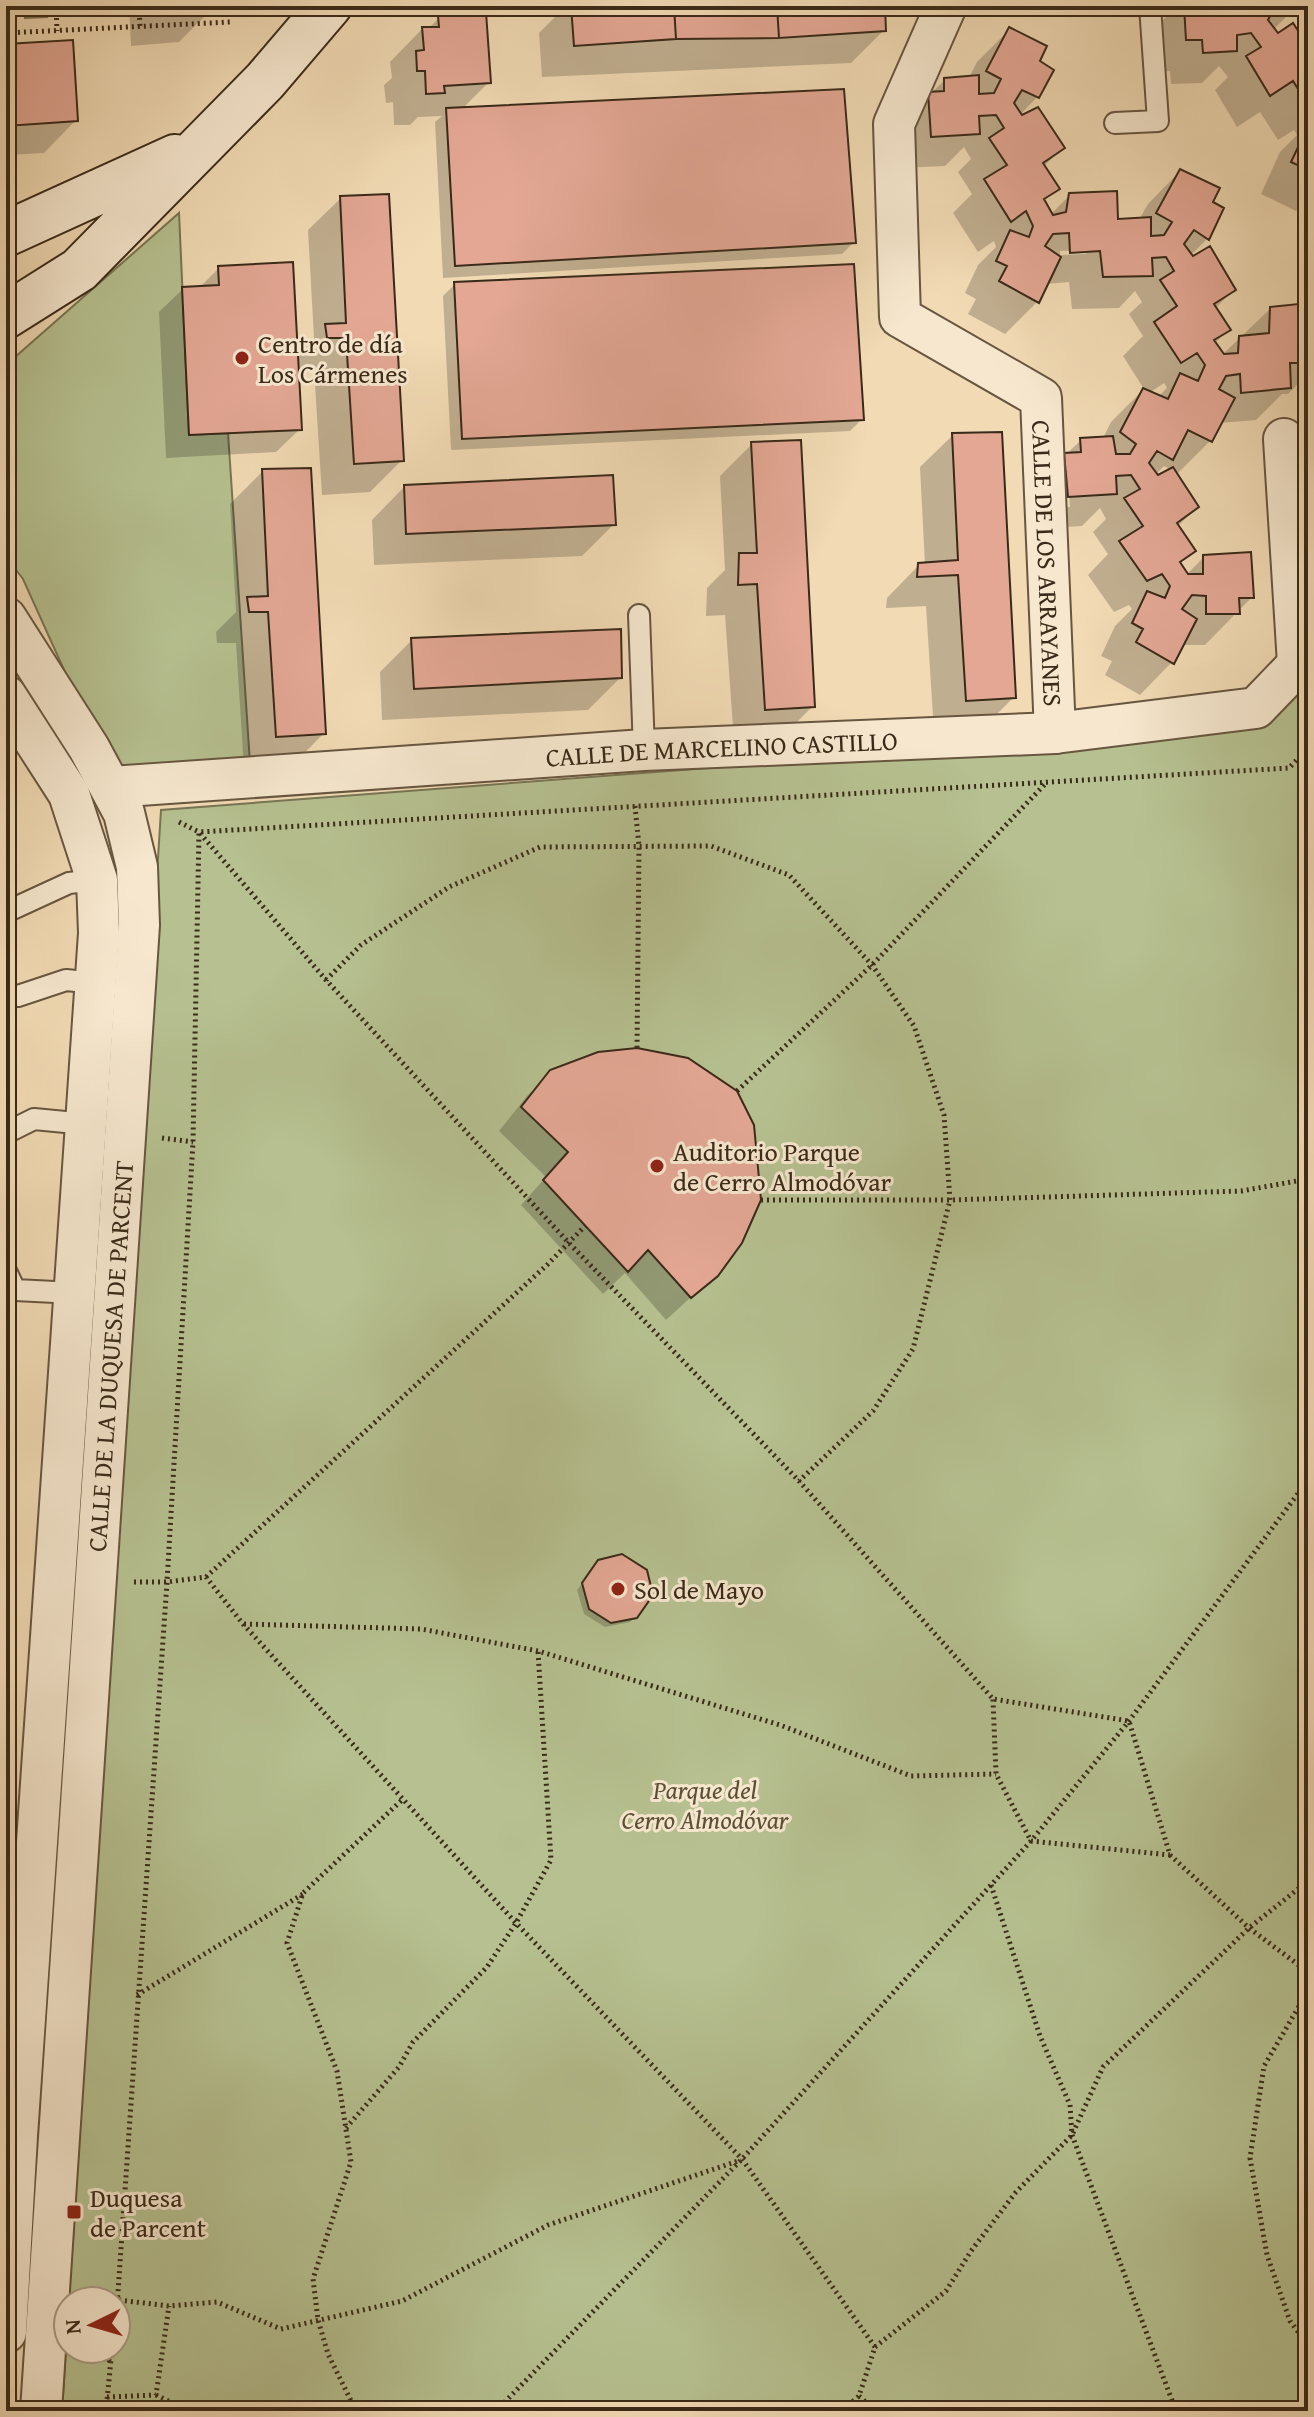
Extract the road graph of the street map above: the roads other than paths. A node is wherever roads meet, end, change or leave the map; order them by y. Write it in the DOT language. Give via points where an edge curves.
graph roads {
  1 [pos="329,6"];
  2 [pos="946,6"];
  3 [pos="1150,6"];
  4 [pos="1115,123"];
  5 [pos="203,144"];
  6 [pos="6,234"];
  7 [pos="6,316"];
  8 [pos="1284,439"];
  9 [pos="639,615"];
  10 [pos="6,618"];
  11 [pos="1303,659"];
  12 [pos="6,696"];
  13 [pos="1055,733"];
  14 [pos="644,750"];
  15 [pos="111,787"];
  16 [pos="97,880"];
  17 [pos="6,912"];
  18 [pos="96,983"];
  19 [pos="6,994"];
  20 [pos="86,1124"];
  21 [pos="6,1133"];
  22 [pos="6,1271"];
  23 [pos="75,1293"];
  24 [pos="59,2128"];
  25 [pos="11,2138"];
  26 [pos="6,2332"];
  27 [pos="41,2411"];
  1 -- 5 [label="main road"];
  2 -- 13 [label="street, CALLE DE LOS ARRAYANES" via="894,124 900,317 1041,398"];
  3 -- 4 [label="lane" via="1158,121"];
  5 -- 6 [label="main road"];
  5 -- 7 [label="main road" via="79,270"];
  8 -- 11 [label="street"];
  9 -- 14 [label="lane"];
  10 -- 15 [label="street, CALLE DE LA DUQUESA DE PARCENT"];
  11 -- 13 [label="street, CALLE DE MARCELINO CASTILLO" via="1256,708"];
  12 -- 16 [label="street, CALLE DE LA DUQUESA DE PARCENT" via="69,794"];
  13 -- 14 [label="street, CALLE DE MARCELINO CASTILLO"];
  14 -- 15 [label="street, CALLE DE MARCELINO CASTILLO"];
  15 -- 24 [label="street, CALLE DE LA DUQUESA DE PARCENT" via="124,813 137,867 139,925"];
  16 -- 17 [label="lane" via="69,883"];
  16 -- 18 [label="street, CALLE DE LA DUQUESA DE PARCENT"];
  18 -- 19 [label="lane" via="66,980 18,996"];
  18 -- 20 [label="street, CALLE DE LA DUQUESA DE PARCENT"];
  20 -- 21 [label="lane" via="34,1119"];
  20 -- 23 [label="street, CALLE DE LA DUQUESA DE PARCENT"];
  22 -- 23 [label="lane" via="15,1290"];
  23 -- 25 [label="street, CALLE DE LA DUQUESA DE PARCENT"];
  24 -- 25 [label="street"];
  24 -- 27 [label="street, CALLE DE LA DUQUESA DE PARCENT"];
  25 -- 26 [label="street, CALLE DE LA DUQUESA DE PARCENT"];
}
